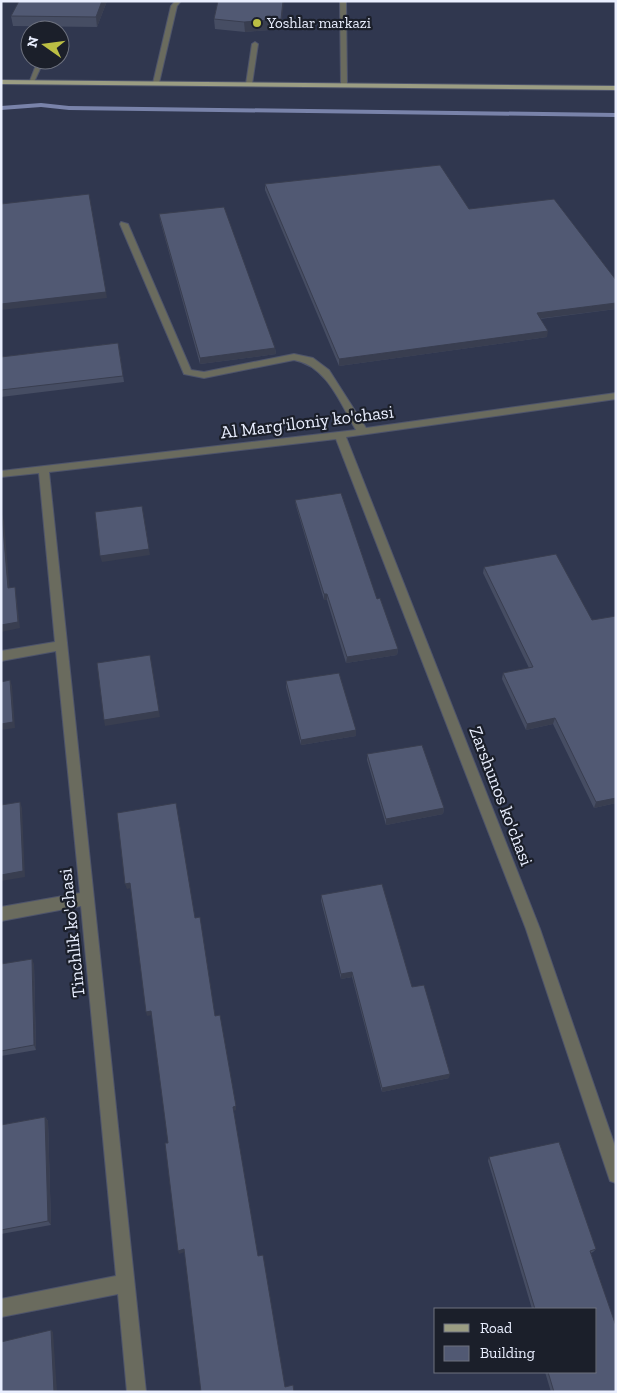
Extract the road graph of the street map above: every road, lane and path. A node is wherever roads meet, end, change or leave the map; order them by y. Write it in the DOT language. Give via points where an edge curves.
graph roads {
  1 [pos="178,1"];
  2 [pos="343,1"];
  3 [pos="255,44"];
  4 [pos="36,70"];
  5 [pos="1,82"];
  6 [pos="31,82"];
  7 [pos="156,84"];
  8 [pos="249,84"];
  9 [pos="344,86"];
  10 [pos="616,88"];
  11 [pos="124,224"];
  12 [pos="616,396"];
  13 [pos="363,432"];
  14 [pos="340,435"];
  15 [pos="44,470"];
  16 [pos="1,474"];
  17 [pos="62,645"];
  18 [pos="1,656"];
  19 [pos="88,898"];
  20 [pos="1,914"];
  21 [pos="616,1175"];
  22 [pos="126,1283"];
  23 [pos="1,1308"];
  24 [pos="138,1392"];
  1 -- 7 [label="street" via="174,6"];
  2 -- 9 [label="street"];
  3 -- 8 [label="street"];
  4 -- 6 [label="street"];
  5 -- 6 [label="main road"];
  6 -- 7 [label="main road"];
  7 -- 8 [label="main road"];
  8 -- 9 [label="main road"];
  9 -- 10 [label="main road"];
  11 -- 13 [label="street" via="187,372 204,375 294,357 310,360 326,372"];
  12 -- 13 [label="street, Al Marg'iloniy ko'chasi"];
  13 -- 14 [label="street, Al Marg'iloniy ko'chasi"];
  14 -- 15 [label="street, Al Marg'iloniy ko'chasi"];
  14 -- 21 [label="street, Zarshunos ko'chasi" via="533,929"];
  15 -- 16 [label="street, Al Marg'iloniy ko'chasi"];
  15 -- 17 [label="street, Tinchlik ko'chasi"];
  17 -- 18 [label="street"];
  17 -- 19 [label="street, Tinchlik ko'chasi"];
  19 -- 20 [label="street"];
  19 -- 22 [label="street, Tinchlik ko'chasi"];
  22 -- 23 [label="street"];
  22 -- 24 [label="street, Tinchlik ko'chasi"];
}
